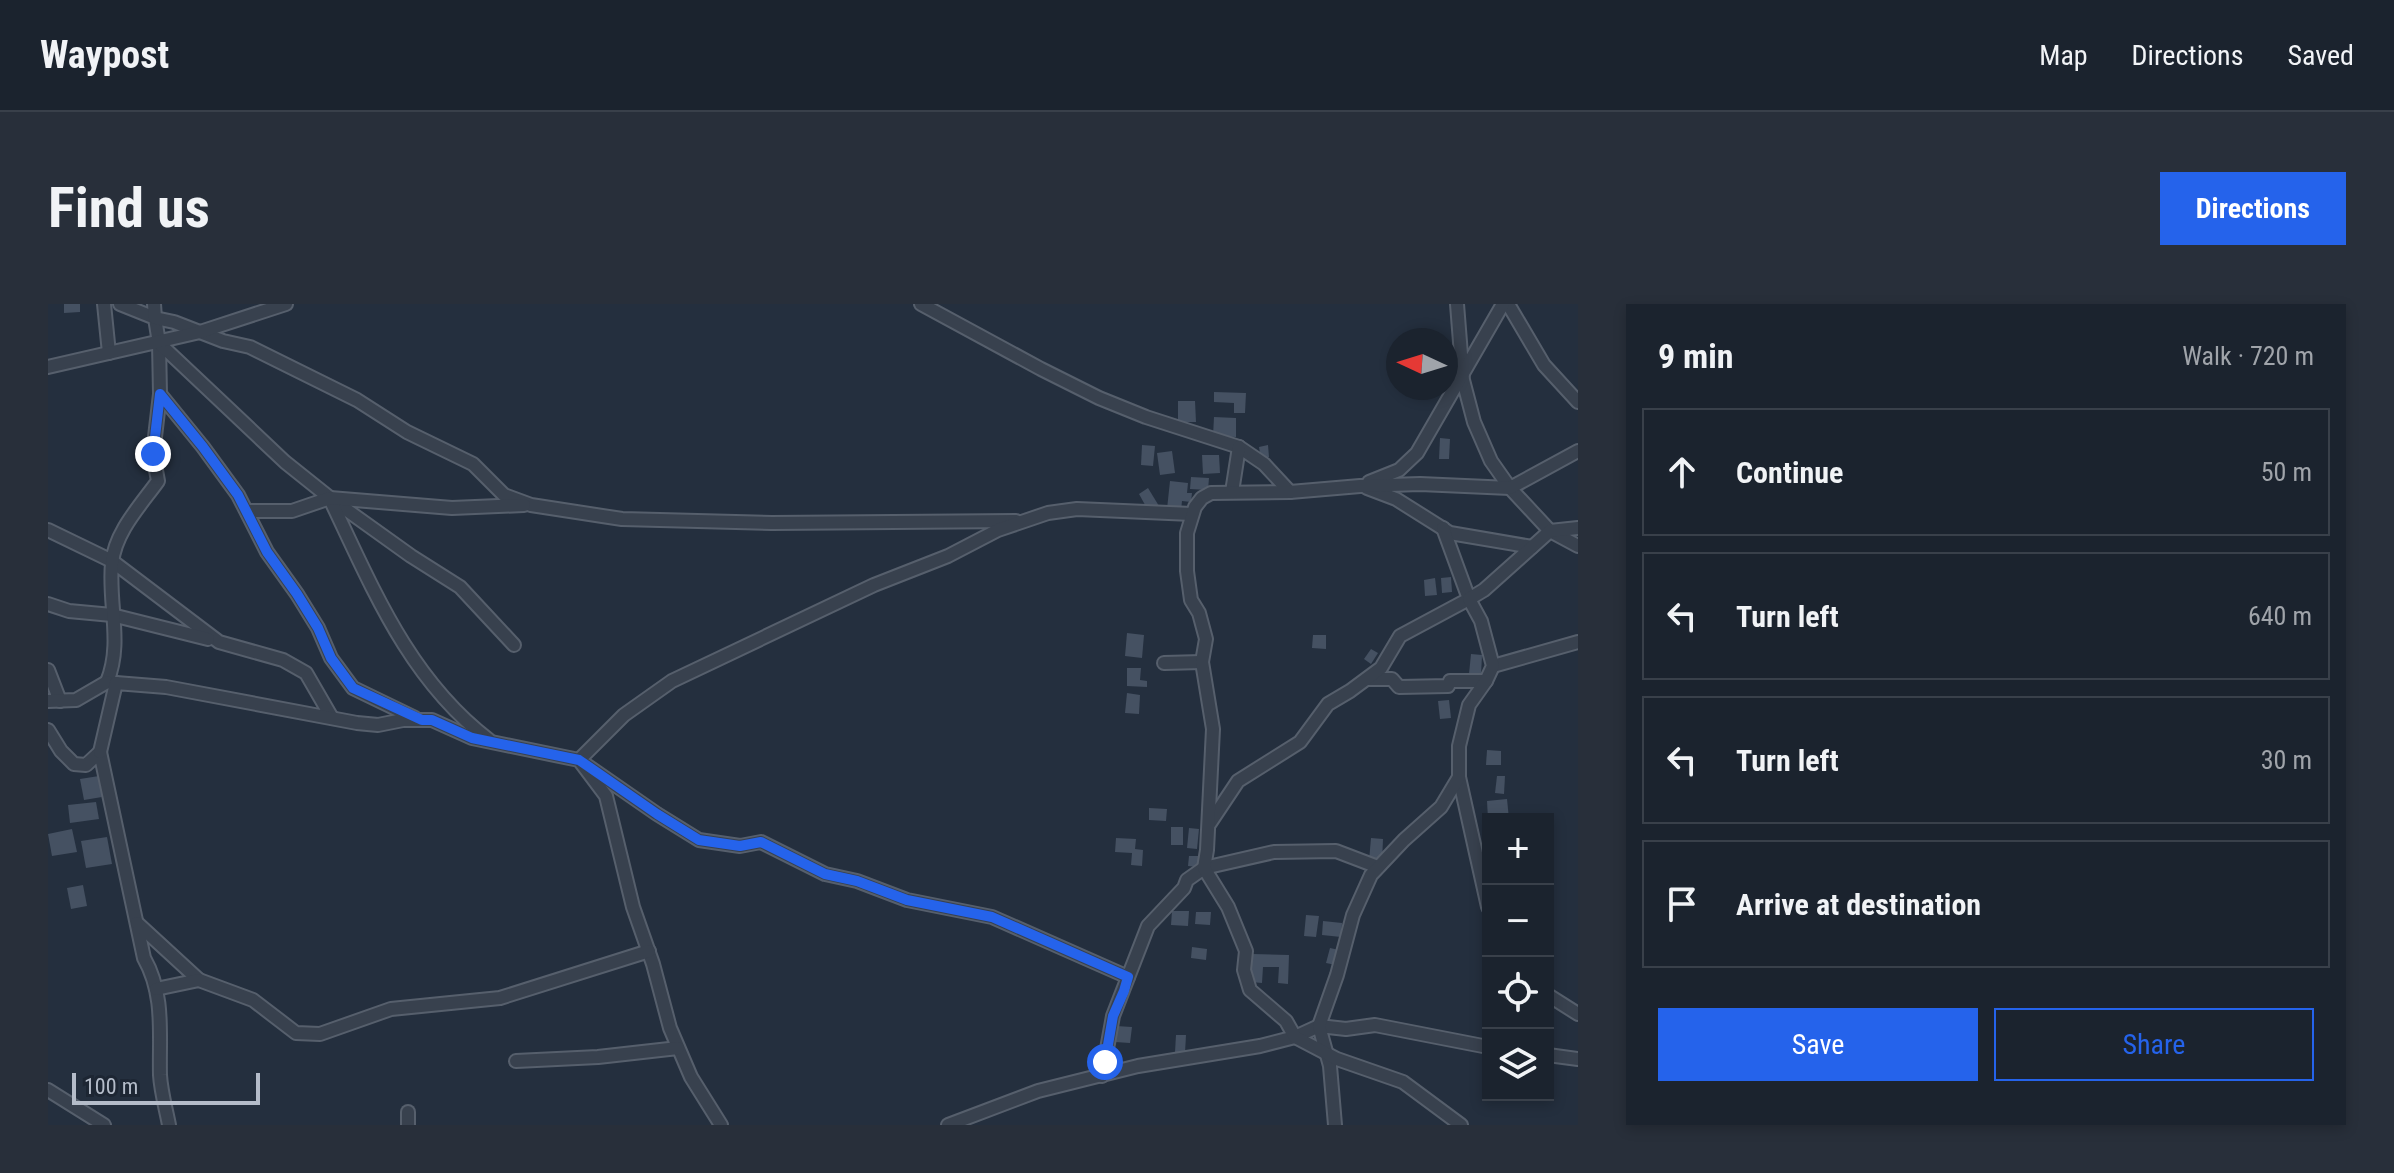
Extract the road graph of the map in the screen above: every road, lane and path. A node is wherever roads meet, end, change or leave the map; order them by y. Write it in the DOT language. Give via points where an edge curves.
graph roads {
  1 [pos="104,304"];
  2 [pos="120,304"];
  3 [pos="154,304"];
  4 [pos="286,304"];
  5 [pos="921,304"];
  6 [pos="1457,304"];
  7 [pos="1505,304"];
  8 [pos="155,318"];
  9 [pos="200,332"];
  10 [pos="159,343"];
  11 [pos="109,353"];
  12 [pos="48,367"];
  13 [pos="1463,376"];
  14 [pos="160,394"];
  15 [pos="1578,402"];
  16 [pos="1239,447"];
  17 [pos="1578,451"];
  18 [pos="1360,486"];
  19 [pos="1510,488"];
  20 [pos="1232,492"];
  21 [pos="1290,492"];
  22 [pos="330,498"];
  23 [pos="531,505"];
  24 [pos="248,511"];
  25 [pos="1192,514"];
  26 [pos="1022,522"];
  27 [pos="1443,528"];
  28 [pos="1578,528"];
  29 [pos="48,530"];
  30 [pos="1550,531"];
  31 [pos="1578,546"];
  32 [pos="1532,547"];
  33 [pos="112,561"];
  34 [pos="1469,599"];
  35 [pos="48,604"];
  36 [pos="112,615"];
  37 [pos="219,642"];
  38 [pos="1578,642"];
  39 [pos="514,645"];
  40 [pos="1202,662"];
  41 [pos="1164,663"];
  42 [pos="1493,666"];
  43 [pos="48,670"];
  44 [pos="1367,679"];
  45 [pos="1486,681"];
  46 [pos="112,682"];
  47 [pos="54,701"];
  48 [pos="332,718"];
  49 [pos="422,720"];
  50 [pos="48,730"];
  51 [pos="493,743"];
  52 [pos="100,752"];
  53 [pos="579,760"];
  54 [pos="1459,777"];
  55 [pos="1208,826"];
  56 [pos="1378,867"];
  57 [pos="1204,868"];
  58 [pos="1483,885"];
  59 [pos="137,923"];
  60 [pos="649,951"];
  61 [pos="1128,977"];
  62 [pos="199,980"];
  63 [pos="156,989"];
  64 [pos="1554,999"];
  65 [pos="1578,1014"];
  66 [pos="1319,1026"];
  67 [pos="1295,1037"];
  68 [pos="1482,1046"];
  69 [pos="678,1048"];
  70 [pos="1327,1054"];
  71 [pos="1554,1056"];
  72 [pos="1578,1059"];
  73 [pos="516,1061"];
  74 [pos="1102,1076"];
  75 [pos="48,1090"];
  76 [pos="104,1125"];
  77 [pos="169,1125"];
  78 [pos="721,1125"];
  79 [pos="948,1125"];
  80 [pos="1335,1125"];
  81 [pos="1461,1125"];
  1 -- 11 [label="street"];
  2 -- 8 [label="street"];
  3 -- 8 [label="street"];
  4 -- 9 [label="street"];
  5 -- 16 [label="street" via="1099,398"];
  6 -- 13 [label="street"];
  7 -- 13 [label="street"];
  7 -- 15 [label="street" via="1544,365"];
  8 -- 9 [label="street"];
  8 -- 10 [label="street"];
  9 -- 10 [label="street"];
  9 -- 23 [label="street" via="250,347 357,400 473,464 504,495"];
  10 -- 11 [label="street"];
  10 -- 14 [label="street"];
  10 -- 22 [label="street"];
  11 -- 12 [label="street"];
  13 -- 18 [label="street" via="1417,453 1399,470"];
  13 -- 19 [label="street" via="1474,422"];
  14 -- 24 [label="street"];
  14 -- 33 [label="street" via="153,454 158,481 121,534"];
  16 -- 20 [label="street"];
  16 -- 21 [label="street"];
  17 -- 19 [label="street"];
  18 -- 19 [label="street"];
  18 -- 21 [label="street"];
  18 -- 27 [label="street" via="1396,499"];
  19 -- 30 [label="street"];
  20 -- 21 [label="street"];
  20 -- 25 [label="street" via="1211,493"];
  22 -- 23 [label="street" via="452,508"];
  22 -- 24 [label="street" via="292,511"];
  22 -- 39 [label="street" via="460,587"];
  22 -- 51 [label="street" via="387,618 418,667"];
  23 -- 26 [label="street" via="622,519"];
  24 -- 49 [label="street" via="267,552 353,688"];
  25 -- 26 [label="street" via="1077,509"];
  25 -- 40 [label="street" via="1187,571 1206,639"];
  26 -- 53 [label="street" via="672,681 624,715"];
  27 -- 32 [label="street"];
  27 -- 34 [label="street"];
  28 -- 30 [label="street"];
  29 -- 33 [label="street"];
  30 -- 31 [label="street"];
  30 -- 32 [label="street"];
  32 -- 34 [label="street"];
  33 -- 36 [label="street"];
  33 -- 37 [label="street"];
  34 -- 42 [label="street"];
  34 -- 44 [label="street" via="1400,636 1381,668"];
  35 -- 36 [label="street"];
  36 -- 37 [label="street"];
  36 -- 46 [label="street"];
  37 -- 48 [label="street" via="283,660 306,673"];
  38 -- 42 [label="street"];
  40 -- 41 [label="street"];
  40 -- 55 [label="street" via="1213,729"];
  42 -- 45 [label="street"];
  43 -- 47 [label="street"];
  44 -- 45 [label="street" via="1392,679 1399,687"];
  44 -- 55 [label="street" via="1328,704 1300,742 1238,781"];
  45 -- 54 [label="street" via="1466,715"];
  46 -- 47 [label="street" via="76,700"];
  46 -- 48 [label="street"];
  46 -- 52 [label="street"];
  48 -- 49 [label="street" via="378,725"];
  49 -- 51 [label="street"];
  50 -- 52 [label="street" via="74,764 86,765"];
  51 -- 53 [label="street"];
  52 -- 59 [label="street"];
  53 -- 60 [label="street" via="606,796"];
  53 -- 61 [label="street" via="699,840 740,846 761,842 825,874 907,900 992,917"];
  54 -- 56 [label="street" via="1441,807"];
  54 -- 58 [label="street"];
  55 -- 57 [label="street"];
  56 -- 57 [label="street" via="1336,851 1274,852"];
  56 -- 66 [label="street" via="1353,915"];
  57 -- 61 [label="street" via="1148,926"];
  57 -- 67 [label="street" via="1246,951 1250,990 1286,1021"];
  59 -- 62 [label="street"];
  59 -- 63 [label="street"];
  60 -- 62 [label="street" via="500,998 391,1009 320,1034 296,1033 253,1000"];
  60 -- 69 [label="street"];
  61 -- 74 [label="street" via="1113,1016"];
  62 -- 63 [label="street"];
  63 -- 77 [label="street" via="160,1080"];
  64 -- 65 [label="street"];
  66 -- 67 [label="street"];
  66 -- 68 [label="street" via="1375,1025"];
  66 -- 70 [label="street"];
  67 -- 70 [label="street"];
  67 -- 74 [label="street"];
  69 -- 73 [label="street"];
  69 -- 78 [label="street"];
  70 -- 80 [label="street"];
  70 -- 81 [label="street" via="1403,1082"];
  71 -- 72 [label="street"];
  74 -- 79 [label="street" via="1038,1091"];
  75 -- 76 [label="street"];
}
